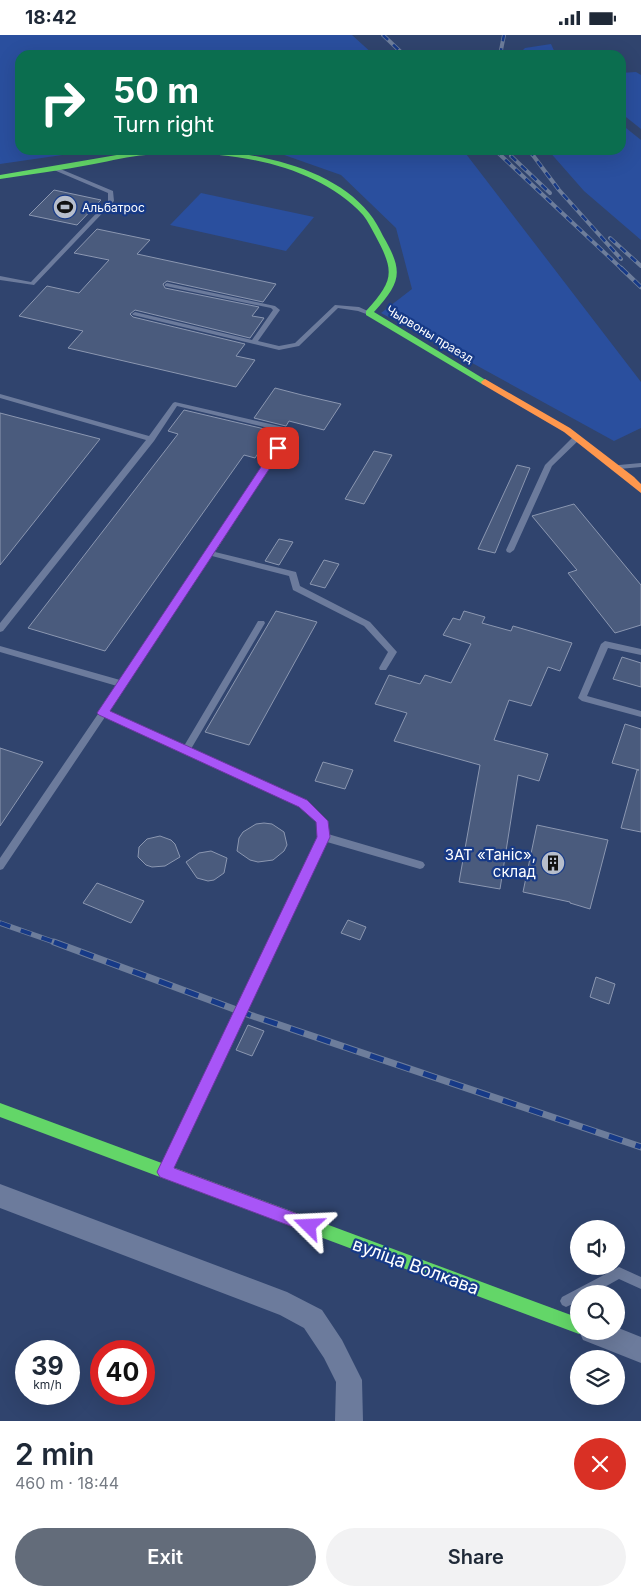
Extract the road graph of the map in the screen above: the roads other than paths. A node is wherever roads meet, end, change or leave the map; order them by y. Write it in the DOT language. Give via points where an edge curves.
graph roads {
  1 [pos="138,155"];
  2 [pos="220,155"];
  3 [pos="56,169"];
  4 [pos="0,177"];
  5 [pos="0,278"];
  6 [pos="167,285"];
  7 [pos="369,313"];
  8 [pos="135,314"];
  9 [pos="254,342"];
  10 [pos="0,396"];
  11 [pos="577,438"];
  12 [pos="151,439"];
  13 [pos="641,465"];
  14 [pos="616,468"];
  15 [pos="641,490"];
  16 [pos="510,550"];
  17 [pos="210,553"];
  18 [pos="261,623"];
  19 [pos="0,629"];
  20 [pos="0,649"];
  21 [pos="641,652"];
  22 [pos="383,669"];
  23 [pos="122,684"];
  24 [pos="103,713"];
  25 [pos="641,714"];
  26 [pos="186,750"];
  27 [pos="324,837"];
  28 [pos="420,865"];
  29 [pos="0,866"];
  30 [pos="0,1110"];
  31 [pos="165,1172"];
  32 [pos="0,1196"];
  33 [pos="641,1283"];
  34 [pos="566,1301"];
  35 [pos="570,1324"];
  36 [pos="615,1340"];
  37 [pos="641,1350"];
  38 [pos="354,1419"];
  1 -- 3 [label="street, Чырвоны праезд"];
  2 -- 7 [label="street, Чырвоны праезд" via="273,164 306,174 326,183 361,207 378,232 395,276"];
  3 -- 4 [label="street, Чырвоны праезд"];
  3 -- 5 [label="lane" via="111,192 111,201 32,284"];
  6 -- 9 [label="lane" via="273,307 277,310"];
  7 -- 9 [label="lane" via="337,306 297,345 279,348"];
  7 -- 11 [label="street, Чырвоны праезд"];
  8 -- 9 [label="lane"];
  10 -- 12 [label="lane"];
  11 -- 14 [label="street, Чырвоны праезд"];
  11 -- 16 [label="lane" via="549,465"];
  12 -- 17 [label="lane" via="175,404 289,431"];
  12 -- 19 [label="lane"];
  13 -- 14 [label="lane"];
  14 -- 15 [label="street, Чырвоны праезд"];
  17 -- 22 [label="lane" via="293,574 296,588 367,624 393,652"];
  17 -- 23 [label="lane"];
  18 -- 26 [label="lane"];
  20 -- 23 [label="lane"];
  21 -- 25 [label="lane" via="605,644 582,698"];
  23 -- 24 [label="lane"];
  24 -- 26 [label="lane"];
  24 -- 29 [label="lane"];
  26 -- 27 [label="lane" via="303,803 322,821"];
  27 -- 28 [label="lane"];
  27 -- 31 [label="lane"];
  30 -- 31 [label="street, вуліца Волкава"];
  31 -- 35 [label="street, вуліца Волкава"];
  32 -- 38 [label="street" via="287,1305 313,1319 349,1379"];
  33 -- 34 [label="lane" via="619,1273"];
  36 -- 37 [label="street"];
}
